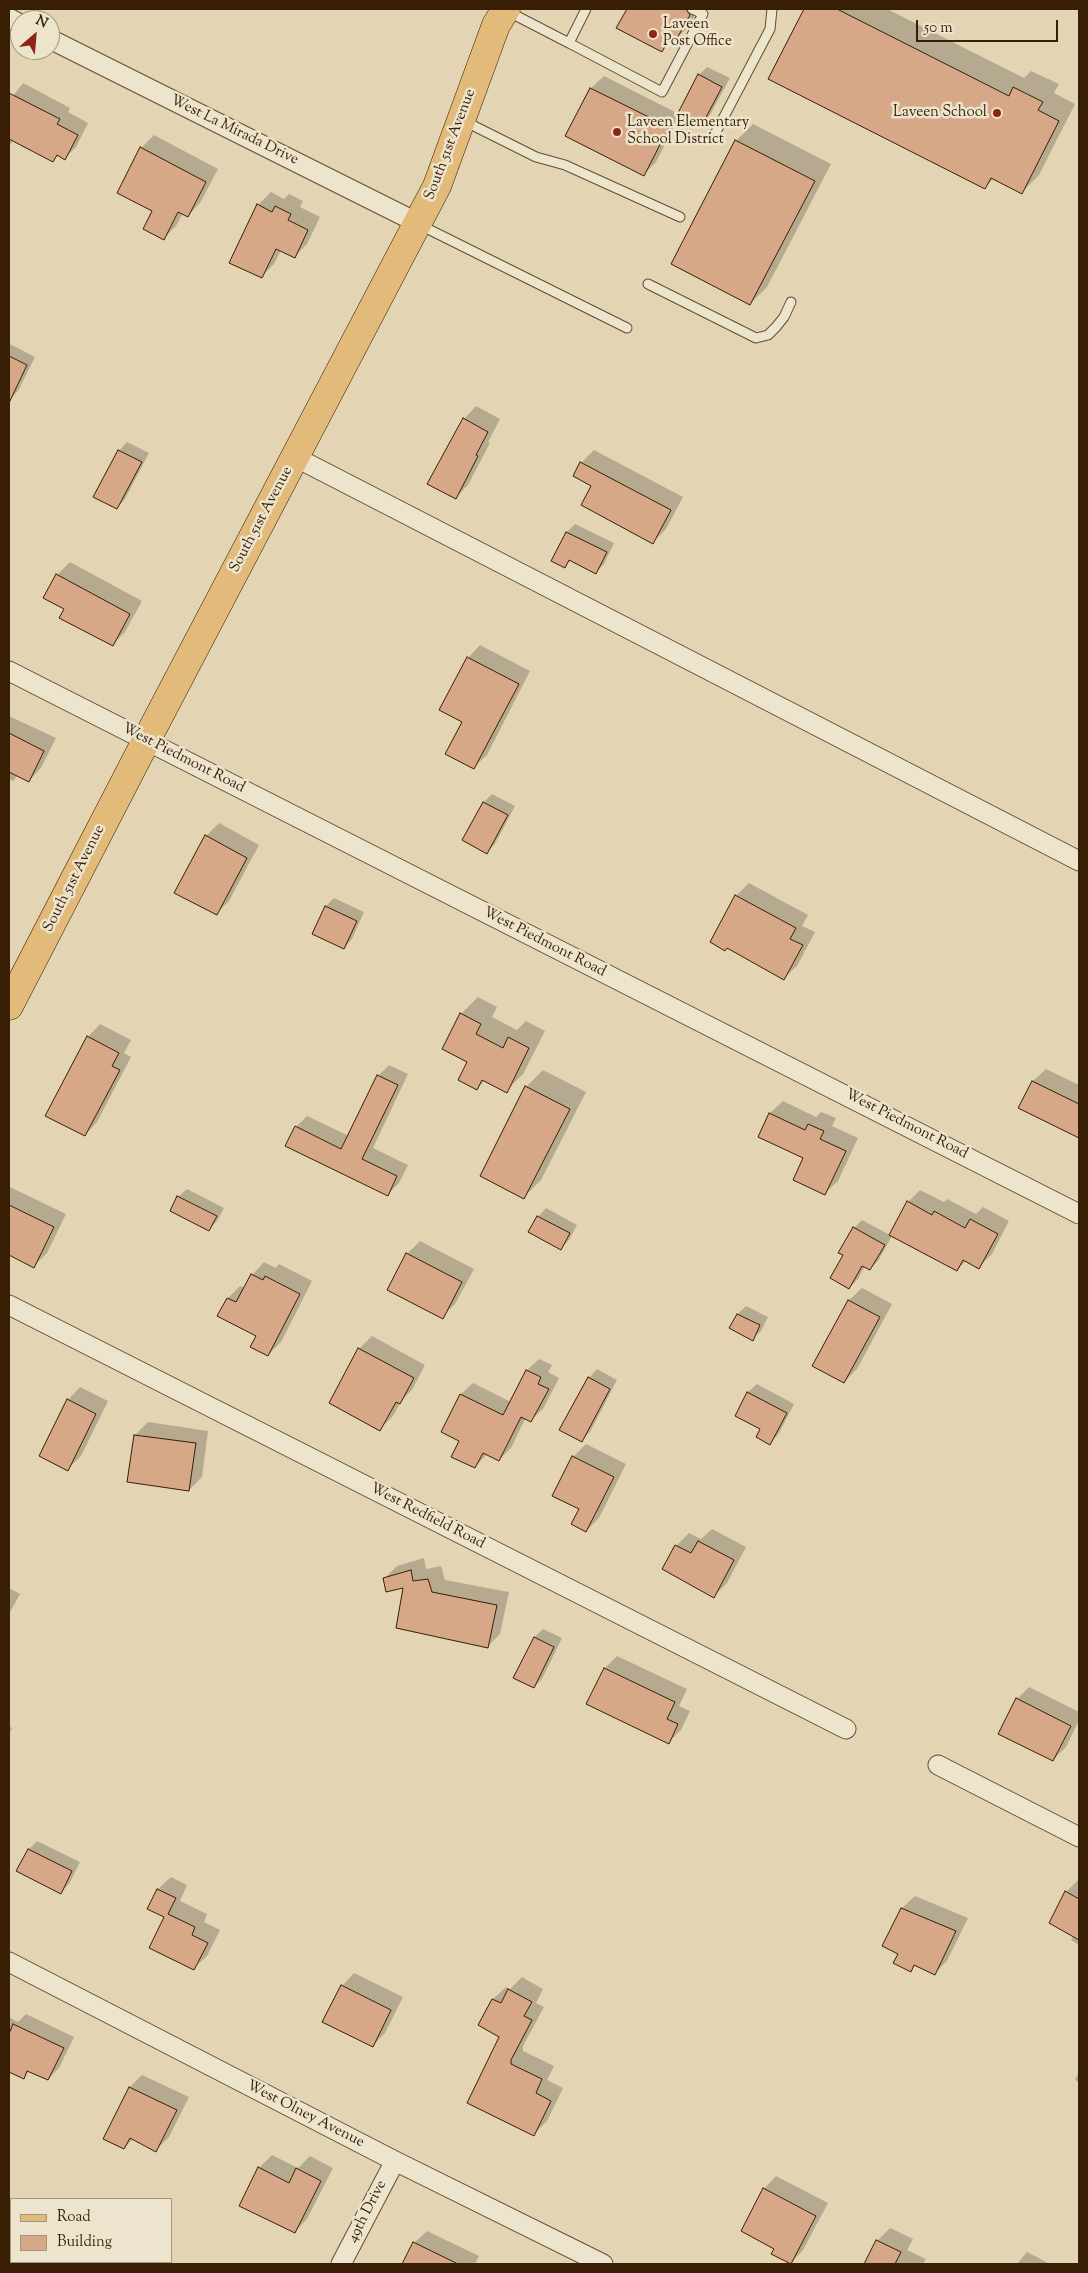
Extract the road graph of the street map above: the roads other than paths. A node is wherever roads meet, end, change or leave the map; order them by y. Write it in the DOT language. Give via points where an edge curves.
graph roads {
  1 [pos="586,9"];
  2 [pos="692,9"];
  3 [pos="772,9"];
  4 [pos="501,13"];
  5 [pos="569,43"];
  6 [pos="60,44"];
  7 [pos="462,120"];
  8 [pos="715,134"];
  9 [pos="680,217"];
  10 [pos="418,223"];
  11 [pos="648,284"];
  12 [pos="790,302"];
  13 [pos="627,328"];
  14 [pos="295,457"];
  15 [pos="9,671"];
  16 [pos="146,741"];
  17 [pos="1079,861"];
  18 [pos="9,1006"];
  19 [pos="1079,1214"];
  20 [pos="9,1305"];
  21 [pos="846,1728"];
  22 [pos="938,1765"];
  23 [pos="1079,1836"];
  24 [pos="9,1962"];
  25 [pos="395,2161"];
  26 [pos="341,2264"];
  27 [pos="603,2264"];
  1 -- 5 [label="lane"];
  2 -- 5 [label="lane" via="703,14 662,92"];
  3 -- 8 [label="lane" via="770,28"];
  4 -- 5 [label="lane"];
  4 -- 7 [label="main road, South 51st Avenue"];
  6 -- 10 [label="street, West La Mirada Drive"];
  7 -- 9 [label="lane" via="536,157 565,165"];
  7 -- 10 [label="main road, South 51st Avenue" via="437,186"];
  10 -- 13 [label="lane"];
  10 -- 14 [label="main road, South 51st Avenue"];
  11 -- 12 [label="lane" via="756,338 768,335 776,327"];
  14 -- 16 [label="main road, South 51st Avenue"];
  14 -- 17 [label="street"];
  15 -- 16 [label="street, West Piedmont Road"];
  16 -- 18 [label="main road, South 51st Avenue"];
  16 -- 19 [label="street, West Piedmont Road"];
  20 -- 21 [label="street, West Redfield Road"];
  22 -- 23 [label="street"];
  24 -- 25 [label="street, West Olney Avenue"];
  25 -- 26 [label="street, 49th Drive"];
  25 -- 27 [label="street, West Olney Avenue"];
}
